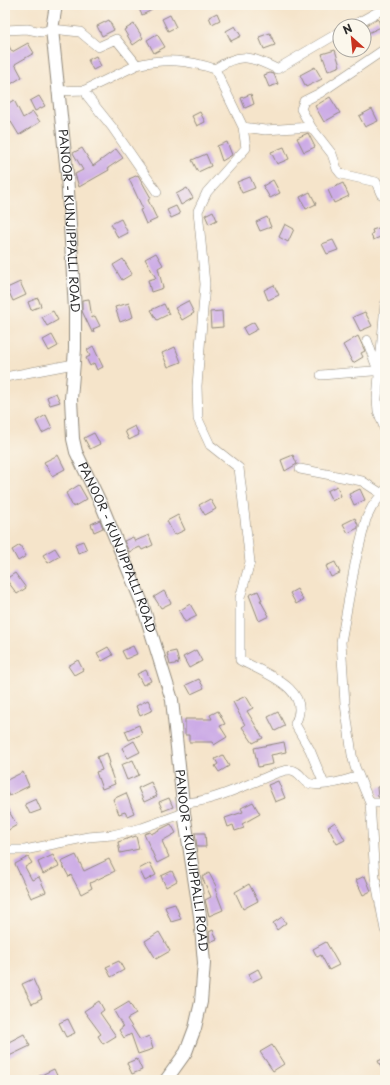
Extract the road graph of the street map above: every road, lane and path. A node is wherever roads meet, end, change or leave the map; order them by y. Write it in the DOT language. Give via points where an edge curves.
graph roads {
  1 [pos="56,5"];
  2 [pos="385,8"];
  3 [pos="367,18"];
  4 [pos="52,29"];
  5 [pos="5,30"];
  6 [pos="332,37"];
  7 [pos="385,49"];
  8 [pos="137,65"];
  9 [pos="215,69"];
  10 [pos="85,90"];
  11 [pos="58,91"];
  12 [pos="243,127"];
  13 [pos="311,127"];
  14 [pos="157,192"];
  15 [pos="385,196"];
  16 [pos="385,304"];
  17 [pos="367,340"];
  18 [pos="74,364"];
  19 [pos="382,370"];
  20 [pos="320,375"];
  21 [pos="5,377"];
  22 [pos="385,430"];
  23 [pos="300,469"];
  24 [pos="383,492"];
  25 [pos="359,776"];
  26 [pos="324,784"];
  27 [pos="370,803"];
  28 [pos="385,803"];
  29 [pos="183,808"];
  30 [pos="5,850"];
  31 [pos="385,930"];
  32 [pos="166,1080"];
  1 -- 4 [label="main road, PANOOR - KUNJIPPALLI ROAD"];
  2 -- 3 [label="street"];
  4 -- 5 [label="street" via="42,32 27,29"];
  4 -- 8 [label="street" via="80,32 98,47 116,39"];
  4 -- 11 [label="main road, PANOOR - KUNJIPPALLI ROAD"];
  6 -- 9 [label="street" via="277,69 256,60 239,57 230,59"];
  7 -- 13 [label="street" via="304,101 300,109"];
  8 -- 9 [label="street" via="155,60 175,60"];
  8 -- 10 [label="street"];
  9 -- 12 [label="street"];
  10 -- 11 [label="street"];
  10 -- 14 [label="street"];
  11 -- 18 [label="main road, PANOOR - KUNJIPPALLI ROAD" via="68,190 75,310"];
  12 -- 13 [label="street" via="266,130"];
  12 -- 26 [label="street" via="246,148 207,192 198,211 205,284 196,386 198,419 210,445 239,468 250,562 240,598 240,660 291,688 300,702 300,715 295,724 310,750"];
  13 -- 15 [label="street" via="332,154 337,170 342,174 376,182 381,194"];
  16 -- 19 [label="street"];
  17 -- 19 [label="street"];
  18 -- 21 [label="street"];
  18 -- 29 [label="main road, PANOOR - KUNJIPPALLI ROAD" via="71,399 76,452 102,506 149,620 172,700"];
  19 -- 20 [label="street"];
  19 -- 22 [label="street" via="377,399"];
  23 -- 24 [label="street" via="362,481"];
  24 -- 25 [label="street" via="366,519 341,642 345,704 352,755"];
  25 -- 26 [label="street" via="344,782"];
  25 -- 27 [label="street"];
  26 -- 29 [label="street" via="308,783 299,773 291,770"];
  27 -- 28 [label="street"];
  27 -- 31 [label="street" via="375,877"];
  29 -- 30 [label="street" via="142,828 26,850"];
  29 -- 32 [label="main road, PANOOR - KUNJIPPALLI ROAD" via="200,916 204,963 194,1028 186,1052"];
}
